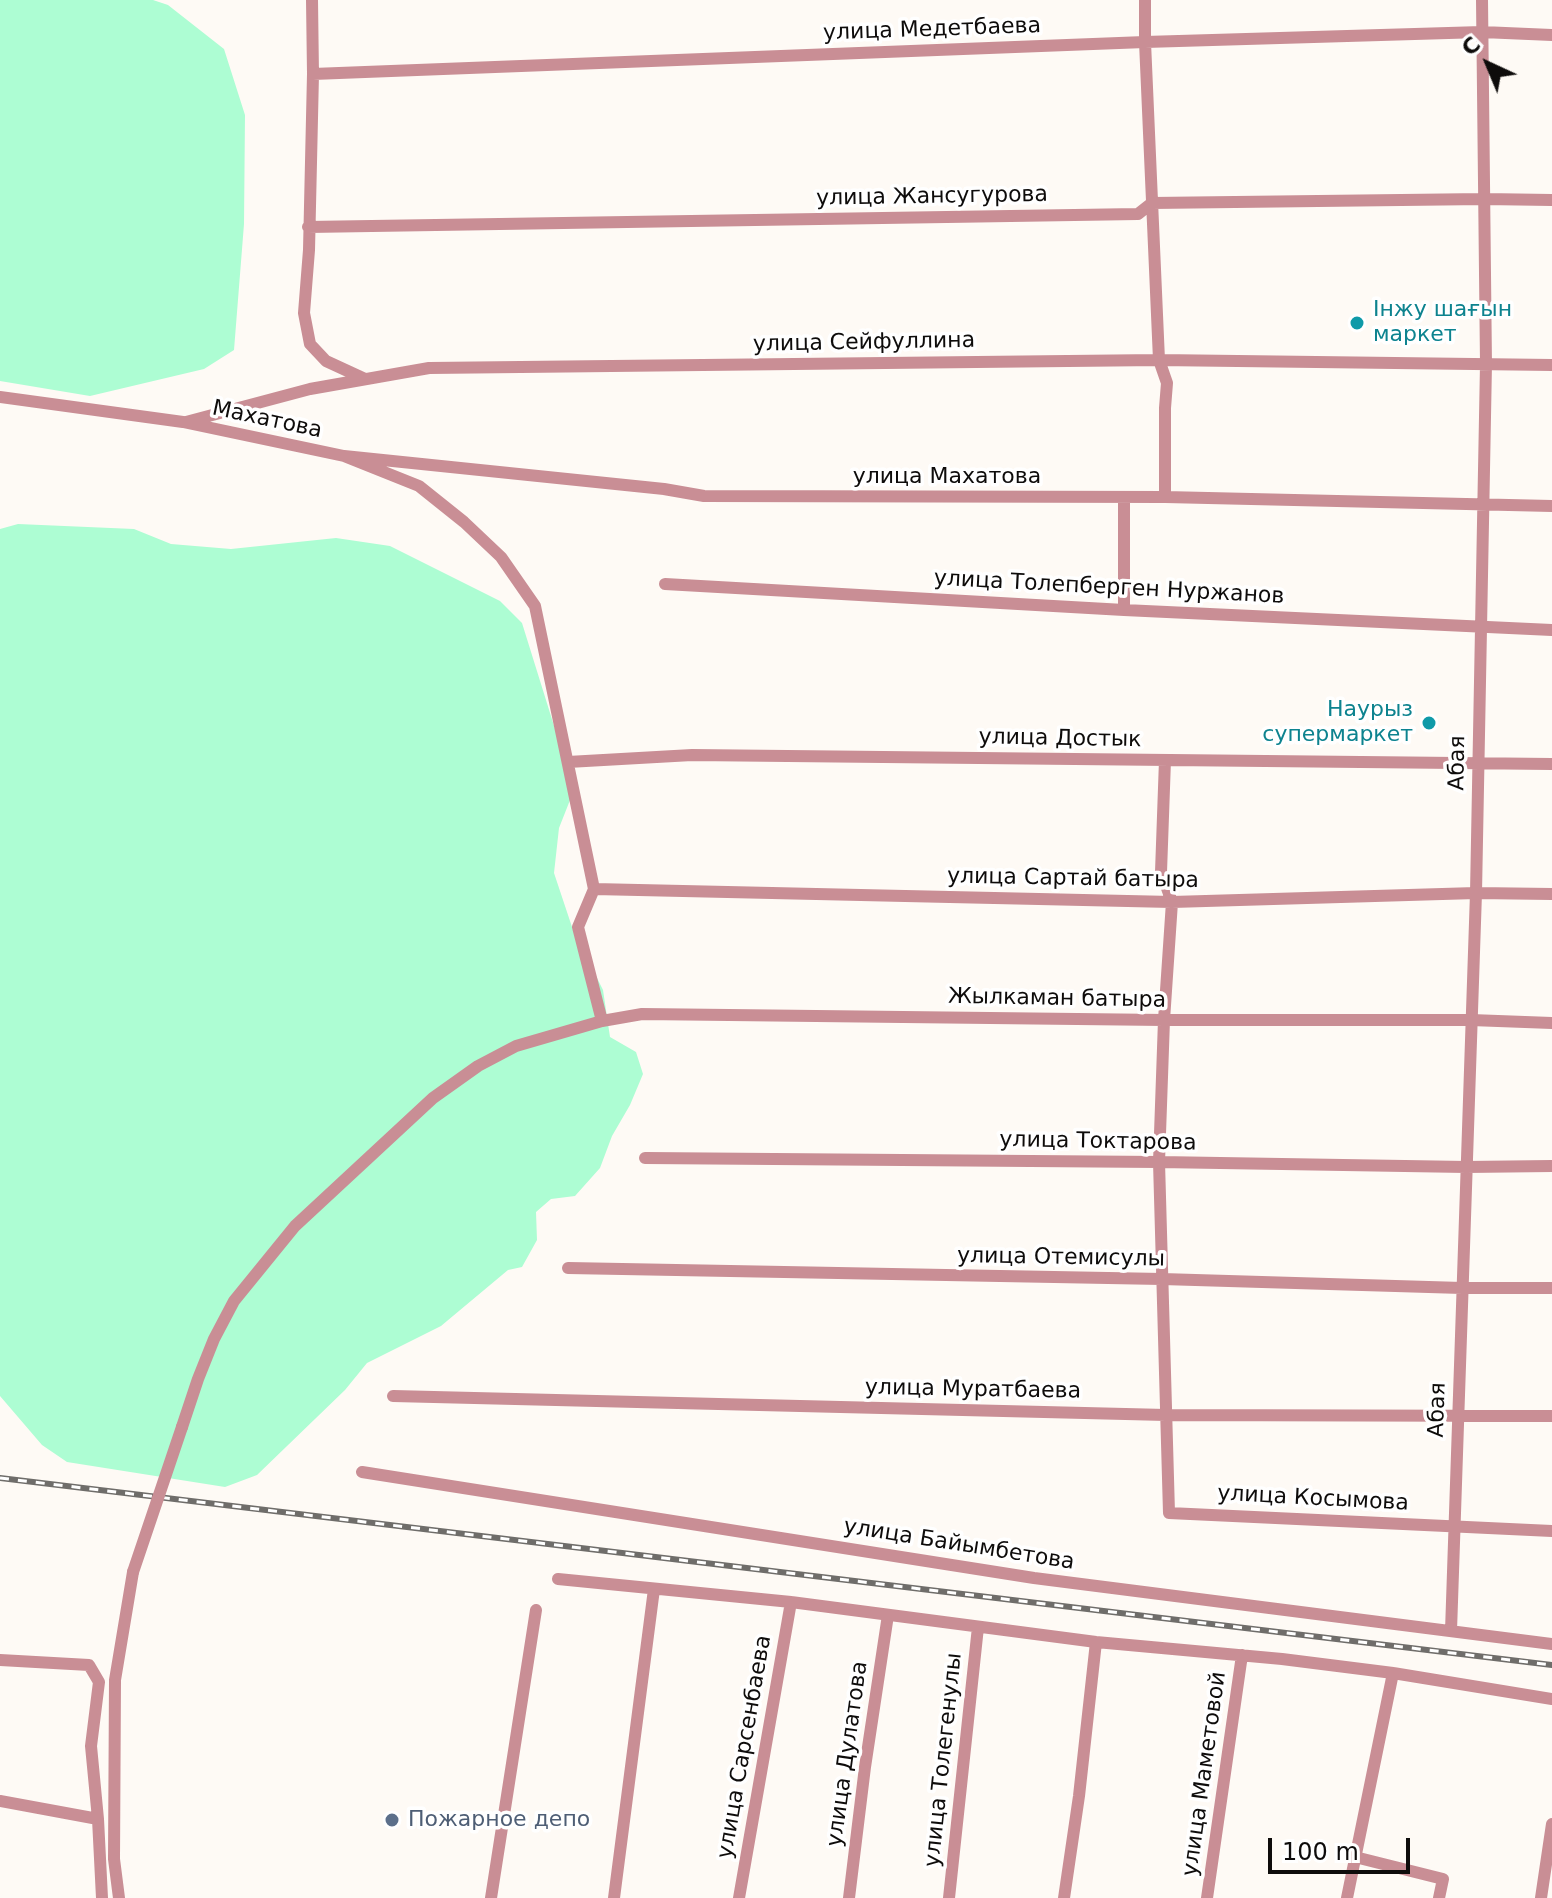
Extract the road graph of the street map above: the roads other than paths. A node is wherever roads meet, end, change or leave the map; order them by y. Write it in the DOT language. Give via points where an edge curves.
graph roads {
  1 [pos="312,0"];
  2 [pos="1145,0"];
  3 [pos="1482,0"];
  4 [pos="1482,32"];
  5 [pos="1552,35"];
  6 [pos="1145,42"];
  7 [pos="313,74"];
  8 [pos="1484,199"];
  9 [pos="1552,200"];
  10 [pos="1152,203"];
  11 [pos="308,227"];
  12 [pos="1159,360"];
  13 [pos="1486,364"];
  14 [pos="1552,365"];
  15 [pos="365,379"];
  16 [pos="0,397"];
  17 [pos="183,422"];
  18 [pos="344,456"];
  19 [pos="1165,497"];
  20 [pos="1124,498"];
  21 [pos="1483,504"];
  22 [pos="1552,506"];
  23 [pos="665,584"];
  24 [pos="1124,610"];
  25 [pos="1480,625"];
  26 [pos="1552,630"];
  27 [pos="1165,760"];
  28 [pos="568,762"];
  29 [pos="1478,764"];
  30 [pos="1552,764"];
  31 [pos="594,889"];
  32 [pos="1476,893"];
  33 [pos="1552,894"];
  34 [pos="1172,902"];
  35 [pos="1164,1020"];
  36 [pos="1471,1020"];
  37 [pos="602,1021"];
  38 [pos="1552,1023"];
  39 [pos="645,1158"];
  40 [pos="1159,1162"];
  41 [pos="1552,1166"];
  42 [pos="1466,1167"];
  43 [pos="568,1268"];
  44 [pos="1162,1279"];
  45 [pos="1462,1288"];
  46 [pos="1552,1288"];
  47 [pos="393,1396"];
  48 [pos="1166,1415"];
  49 [pos="1458,1416"];
  50 [pos="1552,1416"];
  51 [pos="362,1472"];
  52 [pos="1454,1526"];
  53 [pos="1552,1531"];
  54 [pos="558,1579"];
  55 [pos="654,1589"];
  56 [pos="791,1602"];
  57 [pos="536,1610"];
  58 [pos="888,1615"];
  59 [pos="978,1627"];
  60 [pos="1451,1631"];
  61 [pos="1096,1642"];
  62 [pos="1552,1644"];
  63 [pos="1242,1655"];
  64 [pos="0,1660"];
  65 [pos="1393,1673"];
  66 [pos="1552,1699"];
  67 [pos="0,1801"];
  68 [pos="98,1819"];
  69 [pos="1552,1824"];
  70 [pos="1355,1857"];
  71 [pos="102,1898"];
  72 [pos="119,1898"];
  73 [pos="491,1898"];
  74 [pos="614,1898"];
  75 [pos="739,1898"];
  76 [pos="849,1898"];
  77 [pos="949,1898"];
  78 [pos="1064,1898"];
  79 [pos="1207,1898"];
  80 [pos="1347,1898"];
  81 [pos="1439,1898"];
  82 [pos="1541,1898"];
  1 -- 7 [label="street"];
  2 -- 6 [label="street"];
  3 -- 4 [label="street, Абая"];
  4 -- 5 [label="street, улица Медетбаева"];
  4 -- 6 [label="street, улица Медетбаева"];
  4 -- 8 [label="street, Абая"];
  6 -- 7 [label="street, улица Медетбаева"];
  6 -- 10 [label="street"];
  7 -- 11 [label="street"];
  8 -- 9 [label="street, улица Жансугурова"];
  8 -- 10 [label="street, улица Жансугурова"];
  8 -- 13 [label="street, Абая"];
  10 -- 11 [label="street, улица Жансугурова" via="1138,214"];
  10 -- 12 [label="street"];
  11 -- 15 [label="street" via="304,313 310,344 326,361"];
  12 -- 13 [label="street, улица Сейфуллина"];
  12 -- 15 [label="street, улица Сейфуллина" via="429,368"];
  12 -- 19 [label="street" via="1167,383"];
  13 -- 14 [label="street, улица Сейфуллина"];
  13 -- 21 [label="street, Абая"];
  15 -- 17 [label="street, улица Сейфуллина"];
  16 -- 17 [label="street, Махатова"];
  17 -- 18 [label="street, Махатова"];
  18 -- 20 [label="street, улица Махатова" via="704,496"];
  18 -- 28 [label="street" via="419,486 501,557 535,606"];
  19 -- 20 [label="street, улица Махатова"];
  19 -- 21 [label="street, улица Махатова"];
  20 -- 24 [label="street"];
  21 -- 22 [label="street, улица Махатова"];
  21 -- 25 [label="street, Абая"];
  23 -- 24 [label="street, улица Толепберген Нуржанов"];
  24 -- 25 [label="street, улица Толепберген Нуржанов"];
  25 -- 26 [label="street, улица Толепберген Нуржанов"];
  25 -- 29 [label="street, Абая"];
  27 -- 28 [label="street, улица Достык" via="692,755"];
  27 -- 29 [label="street, улица Достык"];
  27 -- 34 [label="street" via="1161,872"];
  28 -- 31 [label="street"];
  29 -- 30 [label="street, улица Достык"];
  29 -- 32 [label="street, Абая"];
  31 -- 34 [label="street, улица Сартай батыра"];
  31 -- 37 [label="street" via="578,927"];
  32 -- 33 [label="street, улица Сартай батыра"];
  32 -- 34 [label="street, улица Сартай батыра"];
  32 -- 36 [label="street, Абая"];
  34 -- 35 [label="street"];
  35 -- 36 [label="street, Жылкаман батыра"];
  35 -- 37 [label="street, Жылкаман батыра" via="642,1014"];
  35 -- 40 [label="street"];
  36 -- 38 [label="street, Жылкаман батыра"];
  36 -- 42 [label="street, Абая"];
  37 -- 72 [label="street, Жылкаман батыра, bridge" via="516,1046 433,1098 295,1226 234,1301 198,1379 133,1572 115,1680 114,1859"];
  39 -- 40 [label="street, улица Токтарова"];
  40 -- 42 [label="street, улица Токтарова"];
  40 -- 44 [label="street"];
  41 -- 42 [label="street, улица Токтарова"];
  42 -- 45 [label="street, Абая"];
  43 -- 44 [label="street, улица Отемисулы"];
  44 -- 45 [label="street, улица Отемисулы"];
  44 -- 48 [label="street"];
  45 -- 46 [label="street, улица Отемисулы"];
  45 -- 49 [label="street, Абая"];
  47 -- 48 [label="street, улица Муратбаева"];
  48 -- 49 [label="street, улица Муратбаева"];
  48 -- 52 [label="street, улица Косымова" via="1169,1513"];
  49 -- 50 [label="street, улица Муратбаева"];
  49 -- 52 [label="street, Абая"];
  51 -- 60 [label="street, улица Байымбетова" via="1034,1578"];
  52 -- 53 [label="street, улица Косымова"];
  52 -- 60 [label="street, Абая"];
  54 -- 55 [label="street"];
  55 -- 56 [label="street"];
  55 -- 74 [label="street"];
  56 -- 58 [label="street"];
  56 -- 75 [label="street, улица Сарсенбаева"];
  57 -- 73 [label="street"];
  58 -- 59 [label="street"];
  58 -- 76 [label="street, улица Дулатова"];
  59 -- 61 [label="street"];
  59 -- 77 [label="street, улица Толегенулы"];
  60 -- 62 [label="street, улица Байымбетова"];
  61 -- 63 [label="street"];
  61 -- 78 [label="street"];
  63 -- 65 [label="street"];
  63 -- 79 [label="street, улица Маметовой"];
  64 -- 68 [label="street" via="89,1665 99,1682 91,1746"];
  65 -- 66 [label="street"];
  65 -- 70 [label="street"];
  67 -- 68 [label="street"];
  68 -- 71 [label="street"];
  69 -- 82 [label="street"];
  70 -- 80 [label="street"];
  70 -- 81 [label="street" via="1443,1879"];
}
